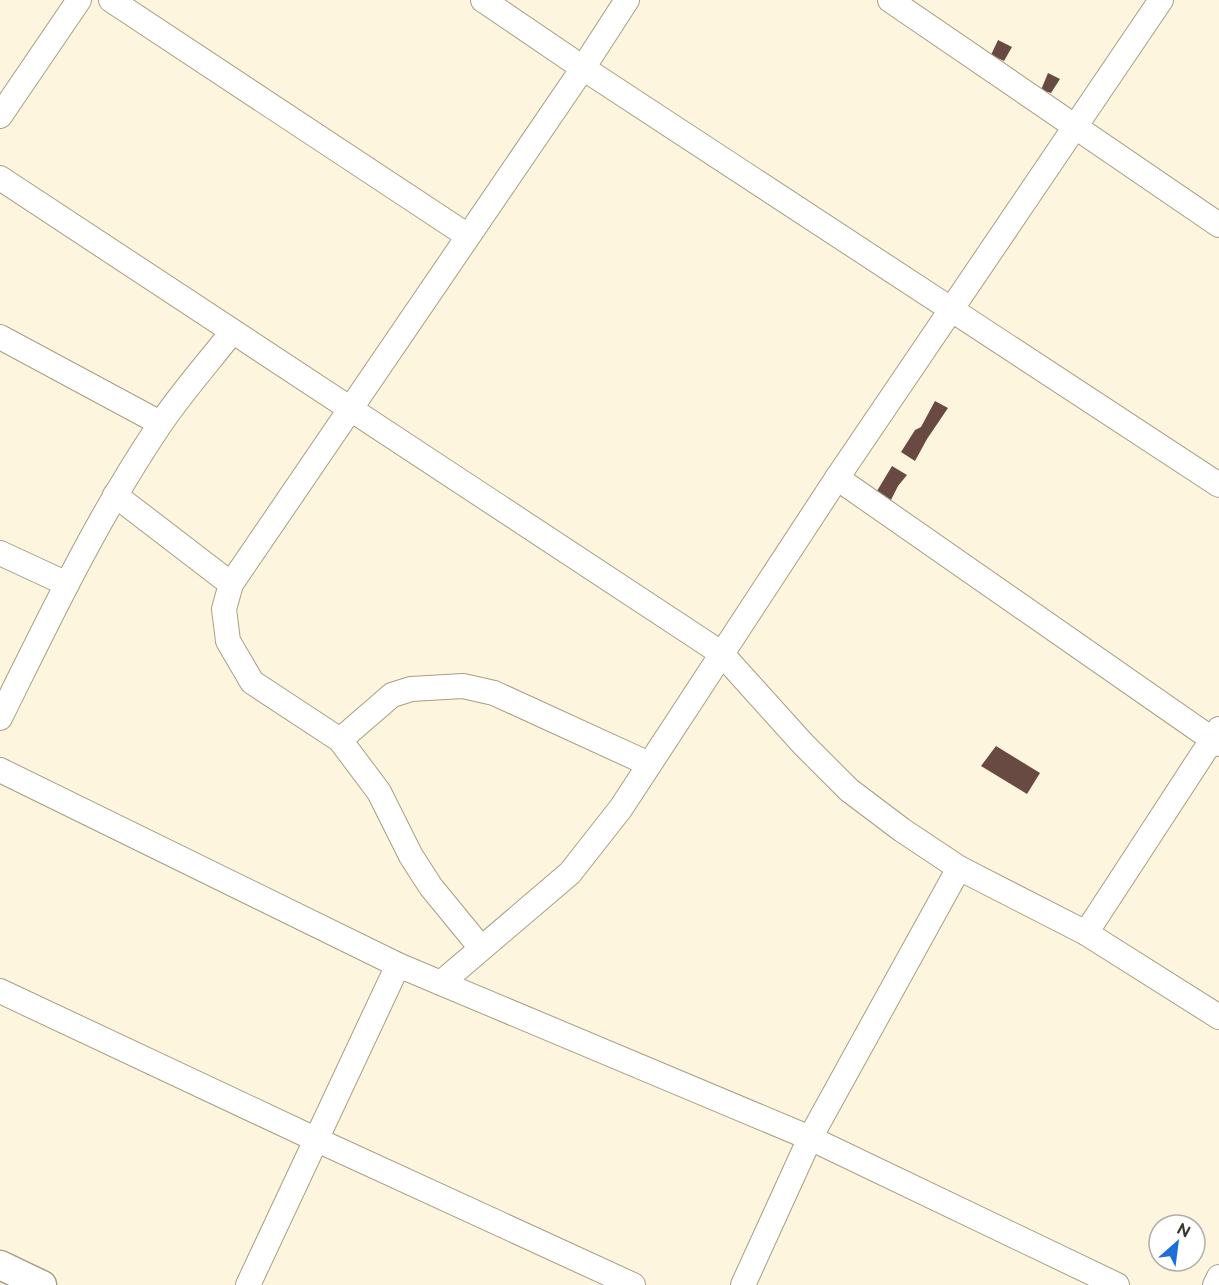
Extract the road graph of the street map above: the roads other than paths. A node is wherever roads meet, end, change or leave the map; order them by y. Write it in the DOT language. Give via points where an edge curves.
graph roads {
  1 [pos="80,0"];
  2 [pos="111,0"];
  3 [pos="483,0"];
  4 [pos="627,0"];
  5 [pos="890,0"];
  6 [pos="1161,0"];
  7 [pos="584,68"];
  8 [pos="0,116"];
  9 [pos="1076,126"];
  10 [pos="0,178"];
  11 [pos="1219,225"];
  12 [pos="468,236"];
  13 [pos="951,311"];
  14 [pos="232,332"];
  15 [pos="0,337"];
  16 [pos="349,409"];
  17 [pos="160,423"];
  18 [pos="837,478"];
  19 [pos="1219,485"];
  20 [pos="115,495"];
  21 [pos="0,553"];
  22 [pos="66,584"];
  23 [pos="231,584"];
  24 [pos="721,653"];
  25 [pos="0,718"];
  26 [pos="1217,738"];
  27 [pos="340,740"];
  28 [pos="649,764"];
  29 [pos="0,770"];
  30 [pos="959,868"];
  31 [pos="1086,933"];
  32 [pos="482,948"];
  33 [pos="398,965"];
  34 [pos="441,983"];
  35 [pos="0,991"];
  36 [pos="1219,1017"];
  37 [pos="810,1138"];
  38 [pos="315,1139"];
  39 [pos="0,1265"];
  40 [pos="1219,1277"];
  41 [pos="42,1285"];
  42 [pos="248,1285"];
  43 [pos="633,1285"];
  44 [pos="743,1285"];
  45 [pos="1117,1285"];
  46 [pos="1215,1285"];
  1 -- 8 [label="street"];
  2 -- 12 [label="street"];
  3 -- 7 [label="street"];
  4 -- 7 [label="street"];
  5 -- 9 [label="street"];
  6 -- 9 [label="street"];
  7 -- 12 [label="street"];
  7 -- 13 [label="street"];
  9 -- 11 [label="street"];
  9 -- 13 [label="street"];
  10 -- 14 [label="street"];
  12 -- 16 [label="street"];
  13 -- 18 [label="street"];
  13 -- 19 [label="street"];
  14 -- 16 [label="street"];
  14 -- 17 [label="street"];
  15 -- 17 [label="street"];
  16 -- 23 [label="street"];
  16 -- 24 [label="street"];
  17 -- 20 [label="street"];
  18 -- 24 [label="street"];
  18 -- 26 [label="street"];
  20 -- 22 [label="street"];
  20 -- 23 [label="street"];
  21 -- 22 [label="street"];
  22 -- 25 [label="street"];
  23 -- 27 [label="street" via="224,609 228,641 252,682"];
  24 -- 28 [label="street"];
  24 -- 30 [label="street" via="849,790"];
  26 -- 31 [label="street"];
  27 -- 28 [label="street" via="392,695 411,689 463,686 494,693"];
  27 -- 32 [label="street" via="379,792 431,887"];
  28 -- 32 [label="street" via="621,808 570,873"];
  29 -- 33 [label="street"];
  30 -- 31 [label="street"];
  30 -- 37 [label="street"];
  31 -- 36 [label="street"];
  32 -- 34 [label="street"];
  33 -- 34 [label="street"];
  33 -- 38 [label="street"];
  34 -- 37 [label="street"];
  35 -- 38 [label="street"];
  37 -- 44 [label="street"];
  37 -- 45 [label="street"];
  38 -- 42 [label="street"];
  38 -- 43 [label="street"];
  39 -- 41 [label="street"];
  40 -- 46 [label="street"];
}
